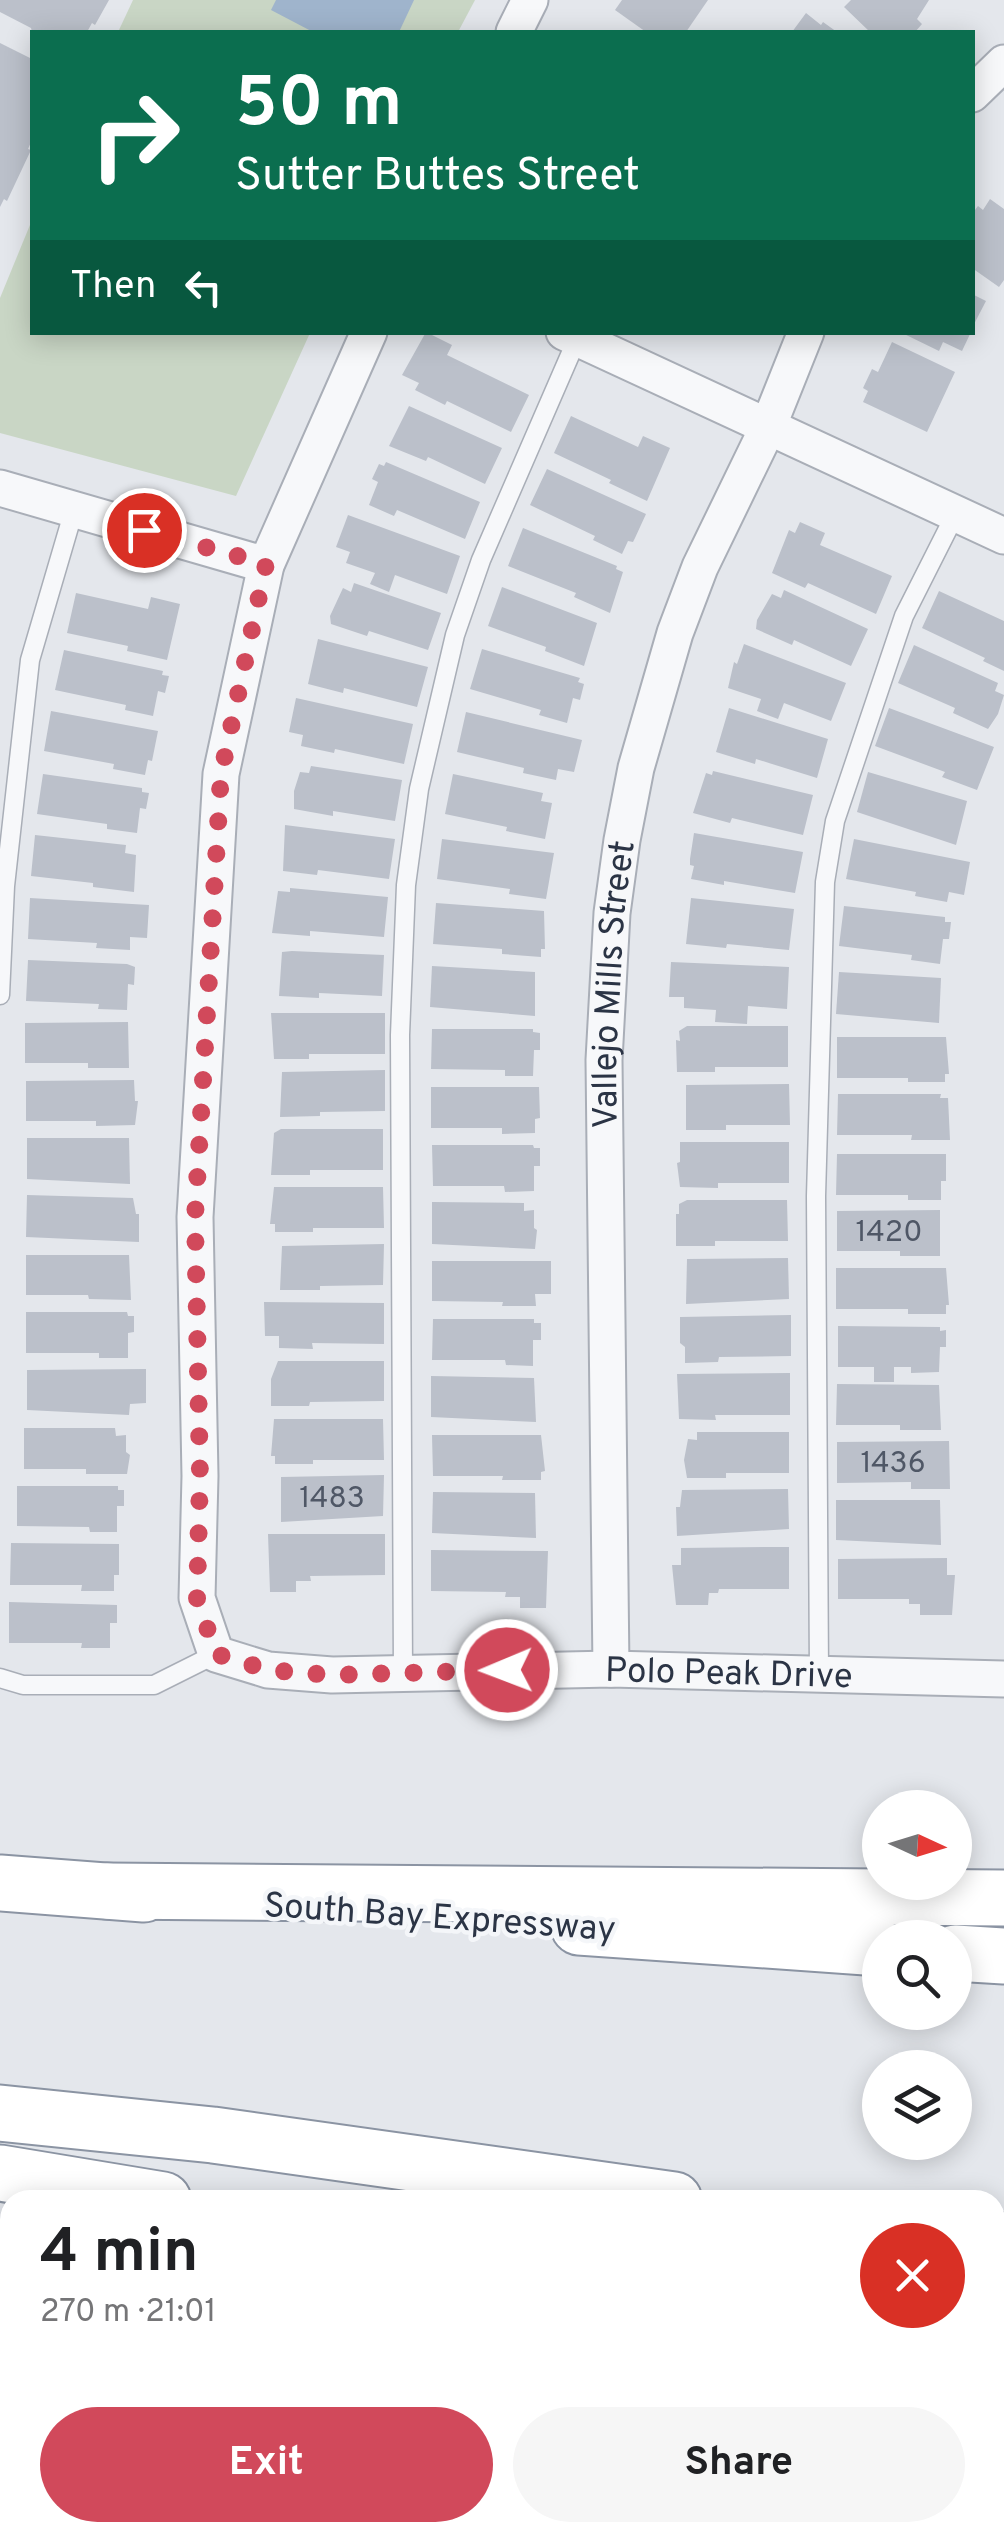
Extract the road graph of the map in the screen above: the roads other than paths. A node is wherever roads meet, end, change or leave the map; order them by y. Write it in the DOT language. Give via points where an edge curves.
graph roads {
  1 [pos="530,0"];
  2 [pos="515,30"];
  3 [pos="1004,62"];
  4 [pos="975,91"];
  5 [pos="368,335"];
  6 [pos="805,335"];
  7 [pos="571,336"];
  8 [pos="768,427"];
  9 [pos="0,488"];
  10 [pos="74,510"];
  11 [pos="956,513"];
  12 [pos="1004,536"];
  13 [pos="266,564"];
  14 [pos="0,995"];
  15 [pos="216,1654"];
  16 [pos="611,1669"];
  17 [pos="403,1672"];
  18 [pos="819,1674"];
  19 [pos="0,1678"];
  20 [pos="1004,1679"];
  21 [pos="0,1883"];
  22 [pos="107,1891"];
  23 [pos="1004,1898"];
  24 [pos="862,1947"];
  25 [pos="972,1954"];
  26 [pos="1004,1956"];
  27 [pos="0,2113"];
  28 [pos="0,2173"];
  29 [pos="103,2190"];
  30 [pos="603,2190"];
  1 -- 2 [label="street"];
  3 -- 4 [label="street"];
  5 -- 13 [label="street"];
  6 -- 8 [label="street, Vallejo Mills Street"];
  7 -- 8 [label="street"];
  7 -- 17 [label="lane" via="455,635 419,789 406,885 400,1035"];
  8 -- 11 [label="street"];
  8 -- 16 [label="street, Vallejo Mills Street" via="700,567 670,650 636,768 612,913 604,1060"];
  9 -- 10 [label="street"];
  10 -- 13 [label="street"];
  10 -- 14 [label="lane" via="30,660"];
  11 -- 12 [label="street"];
  11 -- 18 [label="lane" via="897,634 835,820 824,882 816,1196"];
  13 -- 15 [label="street" via="221,774 195,1217 197,1598"];
  15 -- 17 [label="street, Polo Peak Drive" via="268,1670"];
  15 -- 19 [label="lane" via="154,1685 23,1685"];
  16 -- 17 [label="street, Polo Peak Drive"];
  16 -- 18 [label="street, Polo Peak Drive"];
  18 -- 20 [label="street, Polo Peak Drive"];
  21 -- 22 [label="highway, South Bay Expressway"];
  22 -- 23 [label="highway"];
  22 -- 24 [label="highway, South Bay Expressway"];
  25 -- 26 [label="highway"];
  27 -- 30 [label="highway" via="213,2135"];
  28 -- 29 [label="highway"];
}
